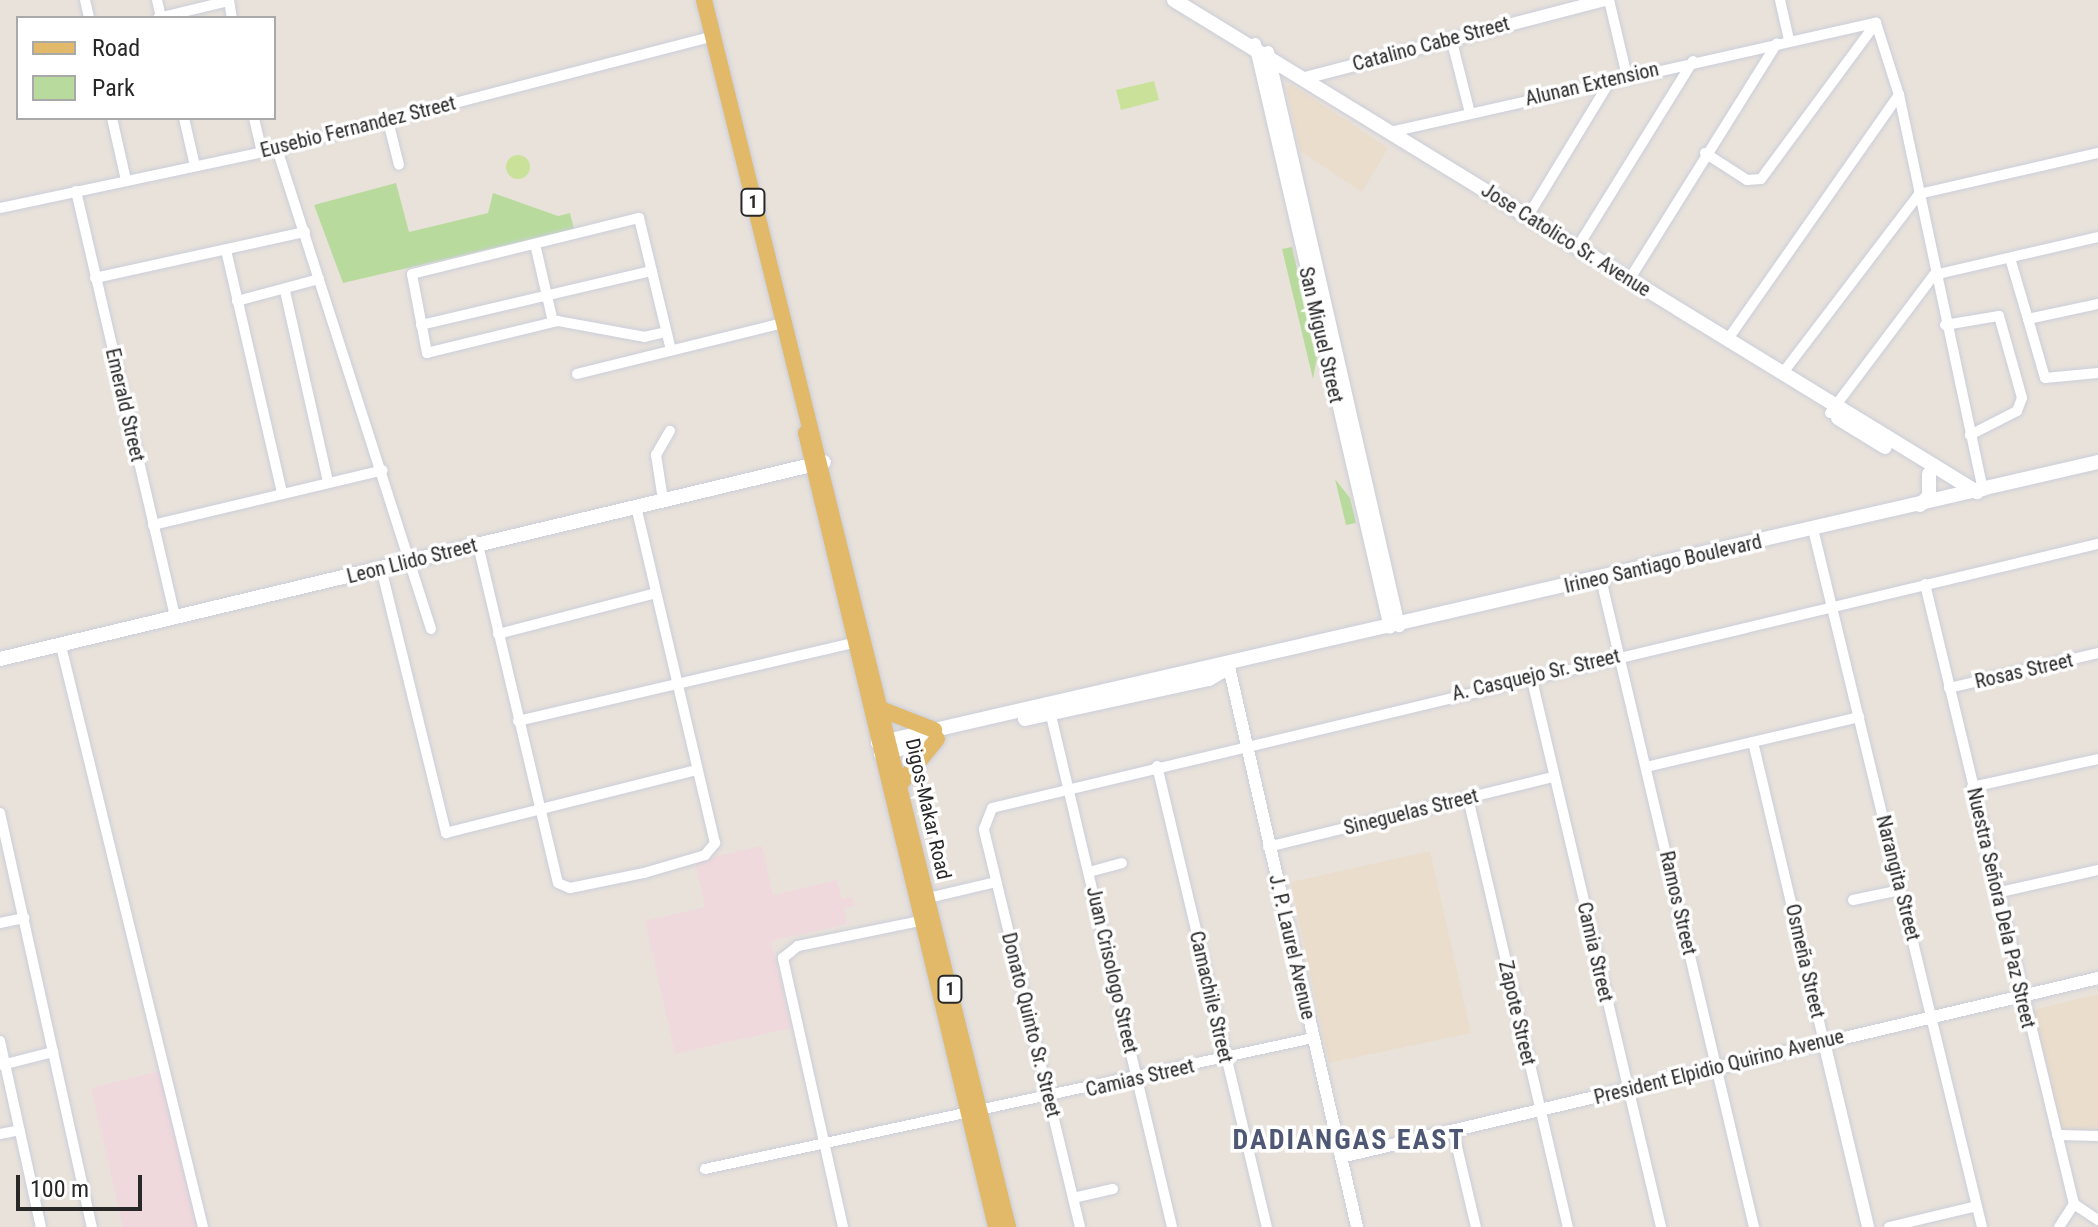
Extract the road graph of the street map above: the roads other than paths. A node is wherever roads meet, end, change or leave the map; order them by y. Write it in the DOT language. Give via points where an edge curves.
graph roads {
  1 [pos="704,0"];
  2 [pos="1174,0"];
  3 [pos="1190,0"];
  4 [pos="1607,0"];
  5 [pos="1780,0"];
  6 [pos="229,1"];
  7 [pos="168,16"];
  8 [pos="1876,23"];
  9 [pos="713,36"];
  10 [pos="1451,38"];
  11 [pos="1789,40"];
  12 [pos="1777,43"];
  13 [pos="1262,51"];
  14 [pos="1693,61"];
  15 [pos="1627,76"];
  16 [pos="1305,78"];
  17 [pos="1610,81"];
  18 [pos="1899,95"];
  19 [pos="1470,113"];
  20 [pos="112,120"];
  21 [pos="184,120"];
  22 [pos="254,120"];
  23 [pos="388,121"];
  24 [pos="1395,131"];
  25 [pos="277,149"];
  26 [pos="262,152"];
  27 [pos="1705,153"];
  28 [pos="2098,153"];
  29 [pos="399,165"];
  30 [pos="195,166"];
  31 [pos="126,180"];
  32 [pos="76,191"];
  33 [pos="1919,194"];
  34 [pos="0,208"];
  35 [pos="1528,216"];
  36 [pos="305,232"];
  37 [pos="2098,237"];
  38 [pos="535,244"];
  39 [pos="1577,248"];
  40 [pos="226,250"];
  41 [pos="2010,258"];
  42 [pos="652,271"];
  43 [pos="1934,275"];
  44 [pos="95,278"];
  45 [pos="319,279"];
  46 [pos="1629,280"];
  47 [pos="285,291"];
  48 [pos="546,296"];
  49 [pos="237,301"];
  50 [pos="2098,304"];
  51 [pos="2028,319"];
  52 [pos="553,322"];
  53 [pos="783,323"];
  54 [pos="421,325"];
  55 [pos="1945,325"];
  56 [pos="666,332"];
  57 [pos="645,337"];
  58 [pos="1728,339"];
  59 [pos="671,350"];
  60 [pos="650,355"];
  61 [pos="2098,373"];
  62 [pos="577,374"];
  63 [pos="1782,374"];
  64 [pos="1830,407"];
  65 [pos="670,431"];
  66 [pos="1970,435"];
  67 [pos="2098,462"];
  68 [pos="817,463"];
  69 [pos="383,470"];
  70 [pos="1929,474"];
  71 [pos="328,482"];
  72 [pos="1975,492"];
  73 [pos="282,493"];
  74 [pos="663,500"];
  75 [pos="1920,505"];
  76 [pos="636,506"];
  77 [pos="153,525"];
  78 [pos="1813,529"];
  79 [pos="2098,544"];
  80 [pos="478,545"];
  81 [pos="411,561"];
  82 [pos="381,568"];
  83 [pos="1601,579"];
  84 [pos="1925,584"];
  85 [pos="656,593"];
  86 [pos="1832,606"];
  87 [pos="175,618"];
  88 [pos="1395,627"];
  89 [pos="431,629"];
  90 [pos="498,634"];
  91 [pos="853,643"];
  92 [pos="61,646"];
  93 [pos="2098,653"];
  94 [pos="1619,655"];
  95 [pos="0,659"];
  96 [pos="1229,667"];
  97 [pos="1531,676"];
  98 [pos="677,685"];
  99 [pos="1949,688"];
  100 [pos="1049,708"];
  101 [pos="883,710"];
  102 [pos="1859,717"];
  103 [pos="518,721"];
  104 [pos="936,735"];
  105 [pos="1753,742"];
  106 [pos="1244,744"];
  107 [pos="886,747"];
  108 [pos="2098,759"];
  109 [pos="1157,766"];
  110 [pos="1646,767"];
  111 [pos="697,770"];
  112 [pos="1553,777"];
  113 [pos="901,783"];
  114 [pos="1972,787"];
  115 [pos="1068,788"];
  116 [pos="1468,798"];
  117 [pos="539,807"];
  118 [pos="0,813"];
  119 [pos="985,822"];
  120 [pos="1268,847"];
  121 [pos="1122,863"];
  122 [pos="12,865"];
  123 [pos="0,868"];
  124 [pos="2098,870"];
  125 [pos="1089,872"];
  126 [pos="996,882"];
  127 [pos="1901,890"];
  128 [pos="1996,893"];
  129 [pos="922,899"];
  130 [pos="1853,900"];
  131 [pos="24,918"];
  132 [pos="927,920"];
  133 [pos="0,923"];
  134 [pos="2098,978"];
  135 [pos="2021,996"];
  136 [pos="1932,1017"];
  137 [pos="1313,1038"];
  138 [pos="0,1041"];
  139 [pos="1824,1042"];
  140 [pos="53,1052"];
  141 [pos="1225,1058"];
  142 [pos="3,1064"];
  143 [pos="1716,1068"];
  144 [pos="1137,1079"];
  145 [pos="1627,1090"];
  146 [pos="1050,1099"];
  147 [pos="1540,1110"];
  148 [pos="974,1113"];
  149 [pos="20,1130"];
  150 [pos="1453,1130"];
  151 [pos="0,1134"];
  152 [pos="2057,1135"];
  153 [pos="2098,1136"];
  154 [pos="824,1143"];
  155 [pos="1341,1157"];
  156 [pos="705,1169"];
  157 [pos="1113,1189"];
  158 [pos="1073,1198"];
  159 [pos="2074,1204"];
  160 [pos="1977,1206"];
  161 [pos="2098,1220"];
  162 [pos="41,1227"];
  163 [pos="92,1227"];
  164 [pos="203,1227"];
  165 [pos="843,1227"];
  166 [pos="996,1227"];
  167 [pos="1008,1227"];
  168 [pos="1080,1227"];
  169 [pos="1172,1227"];
  170 [pos="1267,1227"];
  171 [pos="1357,1227"];
  172 [pos="1476,1227"];
  173 [pos="1568,1227"];
  174 [pos="1661,1227"];
  175 [pos="1754,1227"];
  176 [pos="1868,1227"];
  177 [pos="1889,1227"];
  178 [pos="1982,1227"];
  179 [pos="2059,1227"];
  1 -- 9 [label="main road, Digos-Makar Road / 1"];
  2 -- 13 [label="main road, Jose Catolico Sr. Avenue"];
  3 -- 13 [label="main road, Jose Catolico Sr. Avenue"];
  4 -- 10 [label="street, Catalino Cabe Street"];
  4 -- 15 [label="street"];
  5 -- 11 [label="street"];
  6 -- 7 [label="street"];
  8 -- 11 [label="street, Alunan Extension"];
  8 -- 18 [label="street"];
  8 -- 27 [label="street" via="1761,179 1747,180"];
  9 -- 23 [label="street, Eusebio Fernandez Street"];
  9 -- 53 [label="main road, Digos-Makar Road / 1"];
  10 -- 16 [label="street, Catalino Cabe Street"];
  10 -- 19 [label="street"];
  11 -- 12 [label="street, Alunan Extension"];
  12 -- 14 [label="street, Alunan Extension"];
  12 -- 27 [label="street"];
  13 -- 16 [label="main road, Jose Catolico Sr. Avenue"];
  13 -- 88 [label="street, San Miguel Street"];
  14 -- 15 [label="street, Alunan Extension"];
  14 -- 39 [label="street"];
  15 -- 17 [label="street, Alunan Extension"];
  16 -- 24 [label="main road, Jose Catolico Sr. Avenue"];
  17 -- 19 [label="street, Alunan Extension"];
  17 -- 35 [label="street"];
  18 -- 33 [label="street"];
  18 -- 58 [label="street"];
  19 -- 24 [label="street, Alunan Extension"];
  20 -- 31 [label="street"];
  21 -- 30 [label="street"];
  22 -- 26 [label="street"];
  23 -- 25 [label="street, Eusebio Fernandez Street"];
  23 -- 29 [label="street"];
  24 -- 35 [label="main road, Jose Catolico Sr. Avenue"];
  25 -- 26 [label="street, Eusebio Fernandez Street"];
  25 -- 36 [label="street"];
  26 -- 30 [label="street, Eusebio Fernandez Street"];
  27 -- 46 [label="street"];
  28 -- 33 [label="street"];
  30 -- 31 [label="street, Eusebio Fernandez Street"];
  31 -- 32 [label="street, Eusebio Fernandez Street"];
  32 -- 34 [label="street, Eusebio Fernandez Street"];
  32 -- 44 [label="street, Emerald Street"];
  33 -- 43 [label="street"];
  33 -- 63 [label="street"];
  35 -- 39 [label="main road, Jose Catolico Sr. Avenue"];
  36 -- 40 [label="street"];
  36 -- 45 [label="street"];
  37 -- 41 [label="street"];
  38 -- 42 [label="street" via="639,218"];
  38 -- 48 [label="street"];
  38 -- 54 [label="street" via="412,274"];
  39 -- 46 [label="main road, Jose Catolico Sr. Avenue"];
  40 -- 44 [label="street"];
  40 -- 49 [label="street"];
  41 -- 43 [label="street"];
  41 -- 51 [label="street"];
  42 -- 48 [label="street"];
  42 -- 56 [label="street"];
  43 -- 55 [label="street"];
  43 -- 64 [label="street"];
  44 -- 77 [label="street, Emerald Street"];
  45 -- 47 [label="street"];
  45 -- 69 [label="street"];
  46 -- 58 [label="main road, Jose Catolico Sr. Avenue"];
  47 -- 49 [label="street"];
  47 -- 71 [label="street"];
  48 -- 52 [label="street"];
  48 -- 54 [label="street"];
  49 -- 73 [label="street"];
  50 -- 51 [label="street"];
  51 -- 61 [label="street" via="2045,378"];
  52 -- 54 [label="street" via="427,353"];
  52 -- 57 [label="street"];
  53 -- 59 [label="street"];
  53 -- 68 [label="main road, Digos-Makar Road / 1"];
  55 -- 66 [label="street"];
  55 -- 66 [label="street" via="1999,316 2020,390 2017,411"];
  56 -- 57 [label="street"];
  56 -- 59 [label="street"];
  57 -- 60 [label="street"];
  58 -- 63 [label="main road, Jose Catolico Sr. Avenue"];
  59 -- 60 [label="street"];
  60 -- 62 [label="street"];
  63 -- 64 [label="main road, Jose Catolico Sr. Avenue"];
  64 -- 70 [label="main road, Jose Catolico Sr. Avenue"];
  64 -- 72 [label="main road, Jose Catolico Sr. Avenue"];
  65 -- 74 [label="street" via="656,455"];
  66 -- 72 [label="street"];
  67 -- 72 [label="main road, Irineo Santiago Boulevard"];
  68 -- 74 [label="main road, Leon Llido Street"];
  68 -- 91 [label="main road, Digos-Makar Road / 1"];
  68 -- 101 [label="main road, Digos-Makar Road / 1"];
  69 -- 71 [label="street"];
  69 -- 81 [label="street"];
  70 -- 72 [label="main road, Jose Catolico Sr. Avenue"];
  70 -- 75 [label="main road" via="1929,496"];
  71 -- 73 [label="street"];
  72 -- 75 [label="main road, Irineo Santiago Boulevard"];
  73 -- 77 [label="street"];
  74 -- 76 [label="main road, Leon Llido Street"];
  75 -- 78 [label="main road, Irineo Santiago Boulevard"];
  76 -- 80 [label="main road, Leon Llido Street"];
  76 -- 85 [label="street"];
  77 -- 87 [label="street, Emerald Street"];
  78 -- 83 [label="main road, Irineo Santiago Boulevard"];
  78 -- 86 [label="street, Narangita Street"];
  79 -- 84 [label="street, A. Casquejo Sr. Street"];
  80 -- 81 [label="main road, Leon Llido Street"];
  80 -- 90 [label="street"];
  81 -- 82 [label="main road, Leon Llido Street"];
  81 -- 89 [label="street"];
  82 -- 87 [label="main road, Leon Llido Street"];
  82 -- 117 [label="street" via="442,830"];
  83 -- 88 [label="main road, Irineo Santiago Boulevard"];
  83 -- 94 [label="street, Ramos Street"];
  84 -- 86 [label="street, A. Casquejo Sr. Street"];
  84 -- 99 [label="street, Nuestra Señora Dela Paz Street"];
  85 -- 90 [label="street"];
  85 -- 98 [label="street"];
  86 -- 94 [label="street, A. Casquejo Sr. Street"];
  86 -- 102 [label="street, Narangita Street"];
  87 -- 92 [label="main road, Leon Llido Street"];
  88 -- 96 [label="main road, Irineo Santiago Boulevard"];
  90 -- 103 [label="street"];
  91 -- 98 [label="street"];
  91 -- 107 [label="main road, Digos-Makar Road / 1"];
  92 -- 95 [label="main road, Leon Llido Street"];
  92 -- 164 [label="street"];
  93 -- 99 [label="street, Rosas Street"];
  94 -- 97 [label="street, A. Casquejo Sr. Street"];
  94 -- 110 [label="street, Ramos Street"];
  96 -- 100 [label="main road, Irineo Santiago Boulevard" via="1215,663"];
  96 -- 106 [label="street, J. P. Laurel Avenue"];
  97 -- 106 [label="street, A. Casquejo Sr. Street"];
  97 -- 112 [label="street, Camia Street"];
  98 -- 103 [label="street"];
  98 -- 111 [label="street"];
  99 -- 114 [label="street, Nuestra Señora Dela Paz Street"];
  100 -- 104 [label="main road, Irineo Santiago Boulevard"];
  100 -- 115 [label="street, Juan Crisologo Street"];
  101 -- 104 [label="main road"];
  101 -- 107 [label="main road, Digos-Makar Road / 1"];
  102 -- 105 [label="street"];
  102 -- 127 [label="street, Narangita Street"];
  103 -- 117 [label="street"];
  104 -- 107 [label="main road, Irineo Santiago Boulevard"];
  104 -- 113 [label="main road"];
  105 -- 110 [label="street"];
  105 -- 139 [label="street, Osmeña Street"];
  106 -- 109 [label="street, A. Casquejo Sr. Street"];
  106 -- 120 [label="street, J. P. Laurel Avenue"];
  107 -- 113 [label="main road, Digos-Makar Road / 1"];
  107 -- 129 [label="main road, Digos-Makar Road / 1"];
  108 -- 114 [label="street"];
  109 -- 115 [label="street, A. Casquejo Sr. Street"];
  109 -- 141 [label="street, Camachile Street"];
  110 -- 143 [label="street, Ramos Street"];
  111 -- 117 [label="street"];
  111 -- 117 [label="street" via="714,848 644,873 561,887"];
  112 -- 116 [label="street, Sineguelas Street"];
  112 -- 145 [label="street, Camia Street"];
  113 -- 129 [label="main road, Digos-Makar Road / 1"];
  114 -- 128 [label="street, Nuestra Señora Dela Paz Street"];
  115 -- 119 [label="street, A. Casquejo Sr. Street" via="997,806"];
  115 -- 125 [label="street, Juan Crisologo Street"];
  116 -- 120 [label="street, Sineguelas Street"];
  116 -- 147 [label="street, Zapote Street"];
  118 -- 122 [label="street"];
  119 -- 126 [label="street, Donato Quinto Sr. Street"];
  120 -- 137 [label="street, J. P. Laurel Avenue"];
  121 -- 125 [label="street"];
  122 -- 123 [label="street"];
  122 -- 131 [label="street"];
  124 -- 128 [label="street"];
  125 -- 144 [label="street, Juan Crisologo Street"];
  126 -- 129 [label="street"];
  126 -- 146 [label="street, Donato Quinto Sr. Street"];
  127 -- 130 [label="street"];
  127 -- 136 [label="street, Narangita Street"];
  128 -- 135 [label="street, Nuestra Señora Dela Paz Street"];
  129 -- 132 [label="main road, Digos-Makar Road / 1"];
  131 -- 133 [label="street"];
  131 -- 140 [label="street"];
  132 -- 148 [label="main road, Digos-Makar Road / 1"];
  132 -- 154 [label="street" via="798,946 783,958"];
  134 -- 135 [label="street, President Elpidio Quirino Avenue"];
  135 -- 136 [label="street, President Elpidio Quirino Avenue"];
  135 -- 152 [label="street, Nuestra Señora Dela Paz Street"];
  136 -- 139 [label="street, President Elpidio Quirino Avenue"];
  136 -- 160 [label="street, Narangita Street"];
  137 -- 141 [label="street, Camias Street"];
  137 -- 155 [label="street, J. P. Laurel Avenue"];
  138 -- 142 [label="street"];
  139 -- 143 [label="street, President Elpidio Quirino Avenue"];
  139 -- 176 [label="street, Osmeña Street"];
  140 -- 142 [label="street"];
  140 -- 163 [label="street"];
  141 -- 144 [label="street, Camias Street"];
  141 -- 170 [label="street, Camachile Street"];
  142 -- 149 [label="street"];
  143 -- 145 [label="street, President Elpidio Quirino Avenue"];
  143 -- 175 [label="street, Ramos Street"];
  144 -- 146 [label="street, Camias Street"];
  144 -- 169 [label="street, Juan Crisologo Street"];
  145 -- 147 [label="street, President Elpidio Quirino Avenue"];
  145 -- 174 [label="street, Camia Street"];
  146 -- 148 [label="street, Camias Street"];
  146 -- 158 [label="street, Donato Quinto Sr. Street"];
  147 -- 150 [label="street, President Elpidio Quirino Avenue"];
  147 -- 173 [label="street, Zapote Street"];
  148 -- 154 [label="street, Camias Street"];
  148 -- 166 [label="main road, Digos-Makar Road / 1"];
  148 -- 167 [label="main road, Digos-Makar Road / 1"];
  149 -- 151 [label="street"];
  149 -- 162 [label="street"];
  150 -- 155 [label="street, President Elpidio Quirino Avenue"];
  150 -- 172 [label="street"];
  152 -- 153 [label="street"];
  152 -- 159 [label="street, Nuestra Señora Dela Paz Street"];
  154 -- 156 [label="street, Camias Street"];
  154 -- 165 [label="street"];
  155 -- 171 [label="street, J. P. Laurel Avenue"];
  157 -- 158 [label="street"];
  158 -- 168 [label="street, Donato Quinto Sr. Street"];
  159 -- 161 [label="street"];
  159 -- 179 [label="street"];
  160 -- 177 [label="street"];
  160 -- 178 [label="street, Narangita Street"];
}
